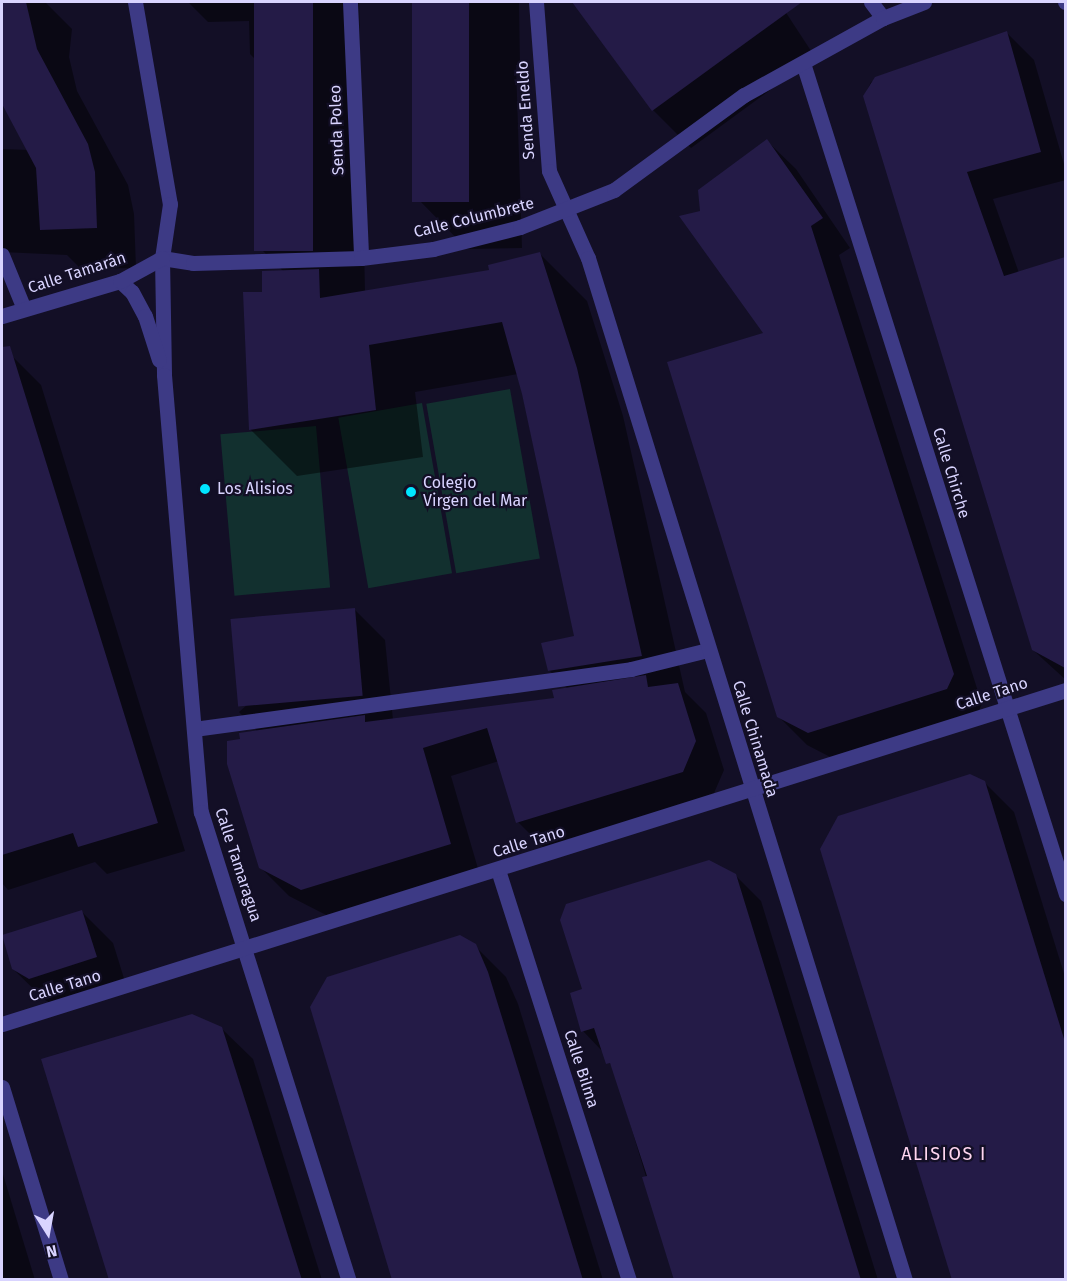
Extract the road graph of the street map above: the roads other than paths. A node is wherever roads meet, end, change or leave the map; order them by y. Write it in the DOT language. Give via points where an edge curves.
graph roads {
  1 [pos="135,2"];
  2 [pos="350,2"];
  3 [pos="536,2"];
  4 [pos="871,2"];
  5 [pos="924,2"];
  6 [pos="883,18"];
  7 [pos="803,63"];
  8 [pos="565,212"];
  9 [pos="2,255"];
  10 [pos="162,258"];
  11 [pos="361,258"];
  12 [pos="120,281"];
  13 [pos="24,309"];
  14 [pos="2,316"];
  15 [pos="164,375"];
  16 [pos="708,650"];
  17 [pos="1065,690"];
  18 [pos="1006,708"];
  19 [pos="194,729"];
  20 [pos="752,791"];
  21 [pos="498,870"];
  22 [pos="1065,894"];
  23 [pos="246,949"];
  24 [pos="2,1024"];
  25 [pos="2,1087"];
  26 [pos="61,1280"];
  27 [pos="349,1280"];
  28 [pos="629,1280"];
  29 [pos="906,1280"];
  1 -- 10 [label="street" via="170,204"];
  2 -- 11 [label="street, Senda Poleo"];
  3 -- 8 [label="street, Senda Eneldo" via="549,171"];
  4 -- 6 [label="street"];
  5 -- 6 [label="street, Calle Columbrete"];
  6 -- 7 [label="street, Calle Columbrete"];
  7 -- 8 [label="street, Calle Columbrete" via="744,95 614,190"];
  7 -- 18 [label="street, Calle Chirche"];
  8 -- 11 [label="street, Calle Columbrete" via="433,249"];
  8 -- 16 [label="street, Calle Chinamada" via="588,258"];
  9 -- 13 [label="street"];
  10 -- 11 [label="street, Calle Columbrete" via="193,263"];
  10 -- 12 [label="street, Calle Tamarán"];
  10 -- 15 [label="street, Calle Tamaragua"];
  12 -- 13 [label="street, Calle Tamarán"];
  12 -- 15 [label="street, Calle Tamaragua" via="132,292 145,316"];
  13 -- 14 [label="street, Calle Tamarán"];
  15 -- 19 [label="street, Calle Tamaragua"];
  16 -- 19 [label="street" via="631,669"];
  16 -- 20 [label="street, Calle Chinamada"];
  17 -- 18 [label="street, Calle Tano"];
  18 -- 20 [label="street, Calle Tano"];
  18 -- 22 [label="street, Calle Chirche"];
  19 -- 23 [label="street, Calle Tamaragua" via="201,812"];
  20 -- 21 [label="street, Calle Tano"];
  20 -- 29 [label="street, Calle Chinamada"];
  21 -- 23 [label="street, Calle Tano"];
  21 -- 28 [label="street, Calle Bilma"];
  23 -- 24 [label="street, Calle Tano"];
  23 -- 27 [label="street, Calle Tamaragua"];
  25 -- 26 [label="street"];
}
